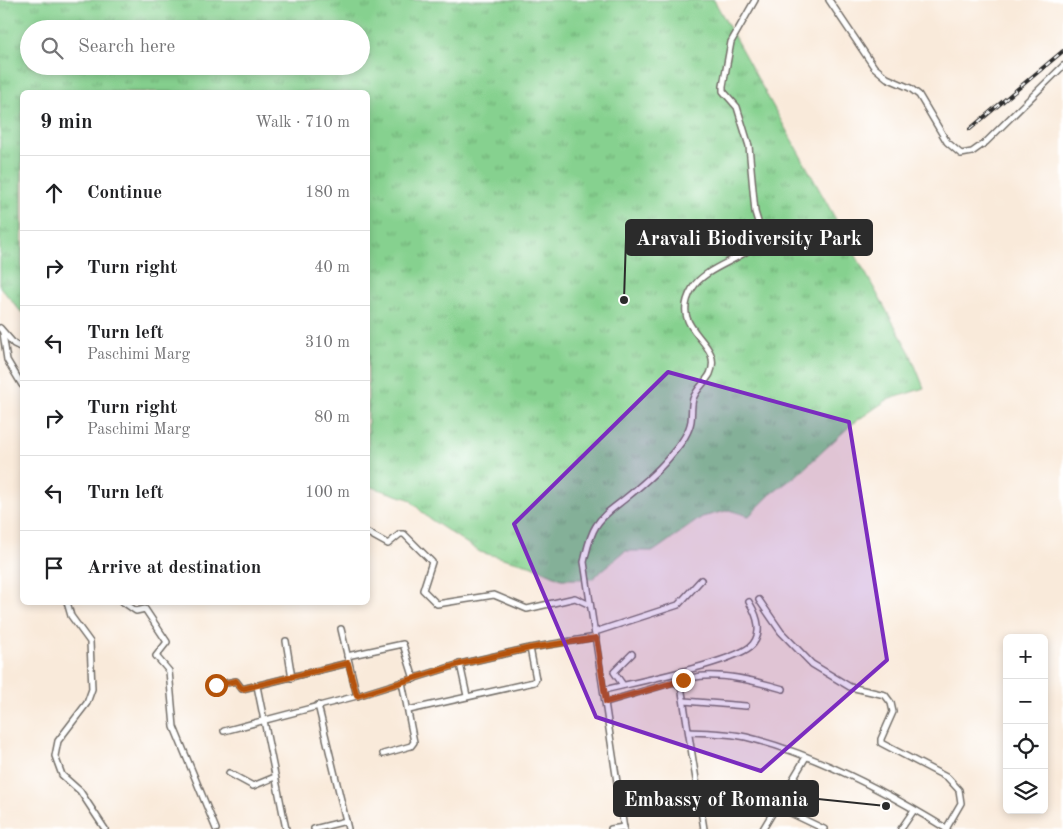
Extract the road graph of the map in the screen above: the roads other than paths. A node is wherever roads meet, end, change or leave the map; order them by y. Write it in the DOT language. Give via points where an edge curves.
graph roads {
  1 [pos="755,0"];
  2 [pos="829,0"];
  3 [pos="1063,66"];
  4 [pos="0,328"];
  5 [pos="3,333"];
  6 [pos="20,347"];
  7 [pos="20,382"];
  8 [pos="370,534"];
  9 [pos="701,580"];
  10 [pos="759,600"];
  11 [pos="748,602"];
  12 [pos="68,605"];
  13 [pos="128,605"];
  14 [pos="590,606"];
  15 [pos="341,629"];
  16 [pos="595,635"];
  17 [pos="286,641"];
  18 [pos="530,648"];
  19 [pos="632,654"];
  20 [pos="347,656"];
  21 [pos="348,663"];
  22 [pos="460,664"];
  23 [pos="292,678"];
  24 [pos="414,679"];
  25 [pos="402,682"];
  26 [pos="678,683"];
  27 [pos="216,685"];
  28 [pos="623,685"];
  29 [pos="256,686"];
  30 [pos="783,689"];
  31 [pos="604,690"];
  32 [pos="357,696"];
  33 [pos="467,696"];
  34 [pos="684,701"];
  35 [pos="606,702"];
  36 [pos="318,705"];
  37 [pos="746,706"];
  38 [pos="408,710"];
  39 [pos="262,720"];
  40 [pos="224,731"];
  41 [pos="689,732"];
  42 [pos="383,754"];
  43 [pos="806,757"];
  44 [pos="229,773"];
  45 [pos="274,777"];
  46 [pos="776,806"];
  47 [pos="914,810"];
  48 [pos="346,821"];
  49 [pos="624,828"];
  50 [pos="104,829"];
  51 [pos="216,829"];
  52 [pos="286,829"];
  53 [pos="314,829"];
  54 [pos="348,829"];
  55 [pos="611,829"];
  56 [pos="704,829"];
  57 [pos="763,829"];
  58 [pos="824,829"];
  59 [pos="901,829"];
  60 [pos="947,829"];
  1 -- 14 [label="street" via="731,42 722,86 737,107 748,146 762,235 754,248 705,276 690,292 687,320 710,349 712,368 694,399 689,429 672,455 605,515 595,528 584,562"];
  2 -- 3 [label="street" via="878,71 919,95 947,142 961,154 972,152 986,142"];
  4 -- 5 [label="street"];
  5 -- 6 [label="street"];
  5 -- 7 [label="street" via="7,360"];
  8 -- 14 [label="street" via="388,544 404,534 429,558 431,565 423,590 436,604 494,595 527,609 576,598"];
  9 -- 16 [label="street" via="678,606"];
  10 -- 60 [label="street" via="781,632 812,664 850,687 889,698 893,712 881,743 948,778 959,790 960,803"];
  11 -- 28 [label="street" via="757,616 758,631 746,650"];
  12 -- 50 [label="street" via="71,616 90,642 92,689 88,700 58,741 55,756 62,774 80,791"];
  13 -- 51 [label="street" via="136,611 145,609 167,642 156,656 169,671 174,727"];
  14 -- 16 [label="street"];
  15 -- 20 [label="street"];
  16 -- 18 [label="street"];
  16 -- 31 [label="street"];
  17 -- 23 [label="street"];
  18 -- 22 [label="street"];
  18 -- 33 [label="street" via="535,682"];
  19 -- 28 [label="street" via="614,672"];
  20 -- 21 [label="street"];
  20 -- 24 [label="street" via="403,644"];
  21 -- 23 [label="street"];
  21 -- 32 [label="street"];
  22 -- 24 [label="street"];
  22 -- 33 [label="street"];
  23 -- 29 [label="street"];
  24 -- 25 [label="street"];
  25 -- 32 [label="street"];
  25 -- 38 [label="street"];
  26 -- 30 [label="street" via="687,678 719,676"];
  26 -- 34 [label="street"];
  26 -- 35 [label="street"];
  27 -- 29 [label="street" via="236,681 241,688"];
  28 -- 31 [label="street"];
  29 -- 39 [label="street"];
  31 -- 35 [label="street"];
  32 -- 36 [label="street"];
  33 -- 38 [label="street"];
  34 -- 37 [label="street"];
  34 -- 41 [label="street"];
  35 -- 49 [label="street"];
  36 -- 39 [label="street"];
  36 -- 48 [label="street"];
  38 -- 42 [label="street" via="413,744"];
  39 -- 40 [label="street"];
  39 -- 45 [label="street"];
  41 -- 43 [label="street" via="745,737"];
  41 -- 56 [label="street"];
  43 -- 46 [label="street"];
  43 -- 47 [label="street"];
  44 -- 45 [label="street" via="253,786"];
  45 -- 52 [label="street"];
  46 -- 57 [label="street"];
  46 -- 58 [label="street"];
  47 -- 59 [label="street"];
  47 -- 60 [label="street"];
  48 -- 53 [label="street"];
  48 -- 54 [label="street"];
  49 -- 55 [label="street"];
}
